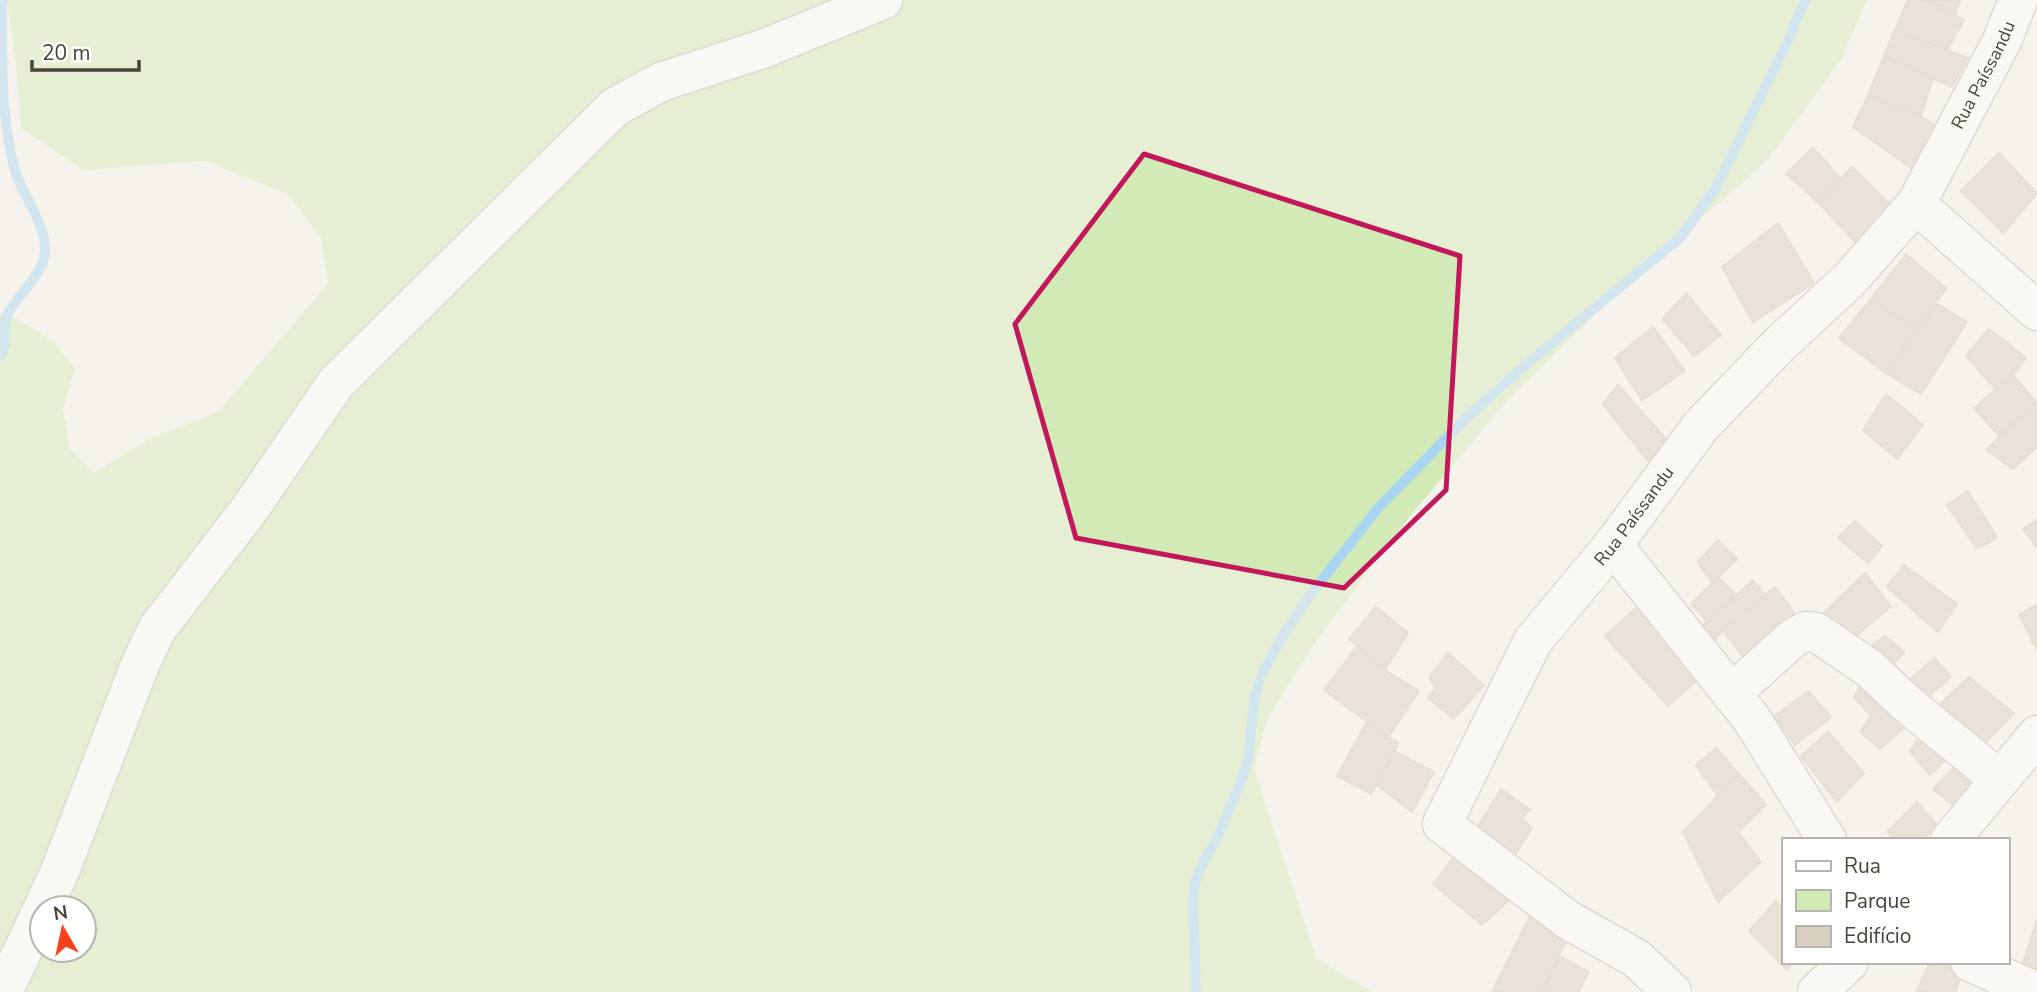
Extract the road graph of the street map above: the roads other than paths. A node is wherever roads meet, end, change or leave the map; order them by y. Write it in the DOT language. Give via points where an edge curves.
graph roads {
  1 [pos="883,0"];
  2 [pos="2018,0"];
  3 [pos="1916,204"];
  4 [pos="2037,311"];
  5 [pos="1613,545"];
  6 [pos="1731,694"];
  7 [pos="2037,735"];
  8 [pos="1999,779"];
  9 [pos="1825,838"];
  10 [pos="1952,838"];
  11 [pos="49,894"];
  12 [pos="28,939"];
  13 [pos="1847,964"];
  14 [pos="1974,964"];
  15 [pos="3,992"];
  16 [pos="1672,992"];
  17 [pos="1817,992"];
  18 [pos="2037,992"];
  1 -- 11 [label="street" via="768,47 661,82 615,107 336,383 249,510 157,629"];
  2 -- 3 [label="street, Rua Paíssandu" via="2002,41"];
  3 -- 4 [label="street"];
  3 -- 5 [label="street, Rua Paíssandu" via="1851,278 1701,426"];
  5 -- 6 [label="street"];
  5 -- 16 [label="street, Rua Paíssandu" via="1533,641 1442,824 1568,920 1636,958"];
  6 -- 8 [label="street" via="1793,638 1816,632 1870,669"];
  6 -- 9 [label="street" via="1751,718"];
  7 -- 8 [label="street"];
  8 -- 10 [label="street"];
  12 -- 15 [label="street"];
  13 -- 17 [label="street"];
  14 -- 18 [label="street"];
}
